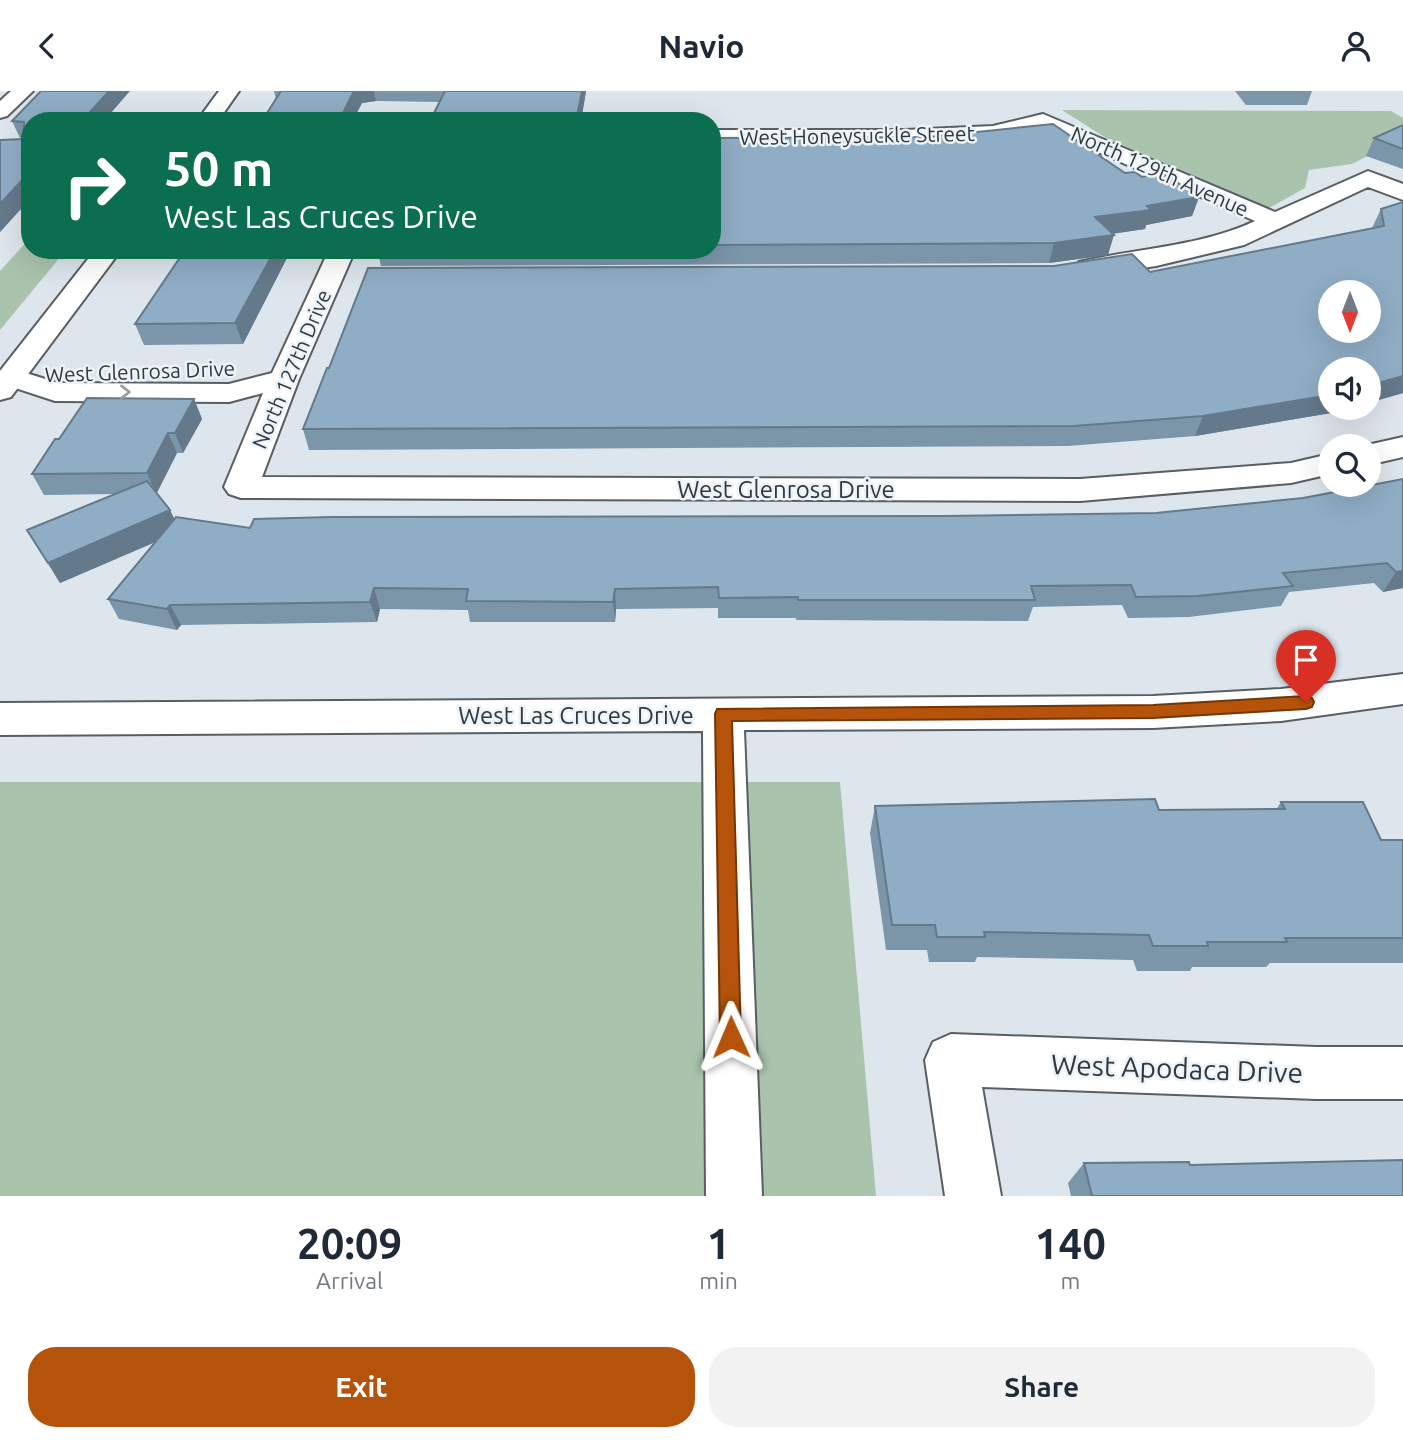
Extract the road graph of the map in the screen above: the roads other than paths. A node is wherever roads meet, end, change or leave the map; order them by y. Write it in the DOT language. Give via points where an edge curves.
graph roads {
  1 [pos="229,91"];
  2 [pos="13,95"];
  3 [pos="0,112"];
  4 [pos="214,112"];
  5 [pos="1043,120"];
  6 [pos="721,137"];
  7 [pos="1403,193"];
  8 [pos="1277,222"];
  9 [pos="101,259"];
  10 [pos="343,259"];
  11 [pos="1063,272"];
  12 [pos="284,379"];
  13 [pos="5,384"];
  14 [pos="1403,447"];
  15 [pos="1381,452"];
  16 [pos="1318,467"];
  17 [pos="240,487"];
  18 [pos="1403,689"];
  19 [pos="723,714"];
  20 [pos="0,719"];
  21 [pos="1403,1073"];
  22 [pos="734,1196"];
  23 [pos="973,1196"];
  1 -- 4 [label="street"];
  2 -- 3 [label="street"];
  5 -- 6 [label="street, West Honeysuckle Street" via="993,132 905,137"];
  5 -- 8 [label="street, North 129th Avenue"];
  7 -- 8 [label="street" via="1368,178"];
  8 -- 11 [label="street" via="1235,240"];
  9 -- 13 [label="street"];
  10 -- 12 [label="street, North 127th Drive" via="344,277"];
  12 -- 13 [label="street, West Glenrosa Drive" via="229,393 55,392"];
  12 -- 17 [label="street, North 127th Drive"];
  14 -- 15 [label="street"];
  16 -- 17 [label="street, West Glenrosa Drive" via="1291,473 1080,489"];
  18 -- 19 [label="street, West Las Cruces Drive" via="1281,705 1153,712"];
  19 -- 20 [label="street, West Las Cruces Drive"];
  19 -- 22 [label="street"];
  21 -- 23 [label="street, West Apodaca Drive" via="951,1060"];
}
